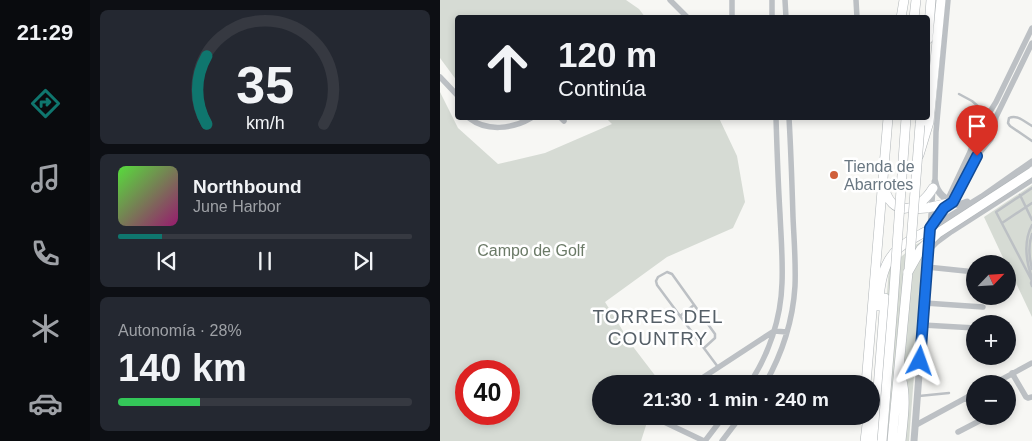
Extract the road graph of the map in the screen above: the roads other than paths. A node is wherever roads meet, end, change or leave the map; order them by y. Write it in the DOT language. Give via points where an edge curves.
graph roads {
  1 [pos="670,0"];
  2 [pos="732,0"];
  3 [pos="772,0"];
  4 [pos="786,0"];
  5 [pos="856,0"];
  6 [pos="904,0"];
  7 [pos="916,0"];
  8 [pos="930,0"];
  9 [pos="941,0"];
  10 [pos="948,0"];
  11 [pos="685,15"];
  12 [pos="732,15"];
  13 [pos="772,15"];
  14 [pos="786,15"];
  15 [pos="857,15"];
  16 [pos="902,15"];
  17 [pos="914,15"];
  18 [pos="929,15"];
  19 [pos="1032,28"];
  20 [pos="1032,43"];
  21 [pos="440,78"];
  22 [pos="455,93"];
  23 [pos="959,94"];
  24 [pos="930,111"];
  25 [pos="986,118"];
  26 [pos="472,120"];
  27 [pos="526,120"];
  28 [pos="776,120"];
  29 [pos="789,120"];
  30 [pos="888,120"];
  31 [pos="906,120"];
  32 [pos="921,120"];
  33 [pos="929,120"];
  34 [pos="994,125"];
  35 [pos="1032,126"];
  36 [pos="1032,141"];
  37 [pos="973,144"];
  38 [pos="982,149"];
  39 [pos="1032,162"];
  40 [pos="917,166"];
  41 [pos="1032,172"];
  42 [pos="883,175"];
  43 [pos="1032,179"];
  44 [pos="934,185"];
  45 [pos="1032,188"];
  46 [pos="1020,195"];
  47 [pos="982,197"];
  48 [pos="947,203"];
  49 [pos="1032,203"];
  50 [pos="931,207"];
  51 [pos="1026,207"];
  52 [pos="908,208"];
  53 [pos="1032,220"];
  54 [pos="1002,223"];
  55 [pos="1032,225"];
  56 [pos="930,228"];
  57 [pos="1032,234"];
  58 [pos="928,250"];
  59 [pos="887,265"];
  60 [pos="927,267"];
  61 [pos="1032,269"];
  62 [pos="966,271"];
  63 [pos="908,272"];
  64 [pos="1032,280"];
  65 [pos="1032,286"];
  66 [pos="924,303"];
  67 [pos="694,305"];
  68 [pos="983,307"];
  69 [pos="680,316"];
  70 [pos="923,325"];
  71 [pos="966,327"];
  72 [pos="774,331"];
  73 [pos="787,332"];
  74 [pos="704,348"];
  75 [pos="1032,363"];
  76 [pos="719,368"];
  77 [pos="900,371"];
  78 [pos="1012,374"];
  79 [pos="708,375"];
  80 [pos="754,375"];
  81 [pos="771,375"];
  82 [pos="867,375"];
  83 [pos="872,375"];
  84 [pos="949,393"];
  85 [pos="918,396"];
  86 [pos="1032,397"];
  87 [pos="966,399"];
  88 [pos="671,425"];
  89 [pos="717,425"];
  90 [pos="734,425"];
  91 [pos="867,425"];
  92 [pos="916,425"];
  93 [pos="967,425"];
  94 [pos="958,432"];
  95 [pos="868,440"];
  96 [pos="705,441"];
  97 [pos="722,441"];
  98 [pos="882,441"];
  99 [pos="892,441"];
  100 [pos="901,441"];
  101 [pos="914,441"];
  1 -- 11 [label="street"];
  2 -- 12 [label="street"];
  3 -- 13 [label="street"];
  4 -- 14 [label="street"];
  5 -- 15 [label="street"];
  6 -- 16 [label="main road"];
  7 -- 17 [label="main road"];
  8 -- 18 [label="main road"];
  9 -- 24 [label="main road, bridge"];
  10 -- 44 [label="street"];
  19 -- 25 [label="street"];
  20 -- 34 [label="street"];
  21 -- 22 [label="street"];
  23 -- 25 [label="lane" via="972,101"];
  25 -- 34 [label="street"];
  25 -- 37 [label="street"];
  26 -- 27 [label="street" via="496,128"];
  28 -- 72 [label="street" via="782,283"];
  29 -- 73 [label="street" via="795,285"];
  30 -- 42 [label="main road"];
  31 -- 98 [label="main road, bridge"];
  32 -- 40 [label="main road, bridge"];
  33 -- 40 [label="main road, bridge"];
  34 -- 38 [label="street" via="992,136"];
  35 -- 36 [label="lane" via="1017,117 1009,118 1010,126"];
  37 -- 38 [label="street"];
  37 -- 48 [label="street"];
  38 -- 48 [label="street"];
  39 -- 47 [label="street"];
  40 -- 63 [label="main road, bridge"];
  41 -- 63 [label="main road, bridge" via="938,232 921,249"];
  42 -- 52 [label="main road" via="890,202 894,206"];
  42 -- 82 [label="main road"];
  43 -- 58 [label="street" via="951,231"];
  44 -- 48 [label="street"];
  44 -- 50 [label="street"];
  44 -- 52 [label="main road" via="920,204"];
  45 -- 46 [label="lane"];
  46 -- 51 [label="lane"];
  46 -- 54 [label="lane" via="996,212"];
  47 -- 48 [label="street" via="959,205"];
  47 -- 56 [label="street"];
  48 -- 50 [label="main road"];
  48 -- 56 [label="street"];
  49 -- 51 [label="lane"];
  50 -- 52 [label="main road"];
  50 -- 56 [label="street"];
  51 -- 53 [label="lane"];
  51 -- 54 [label="lane"];
  54 -- 64 [label="lane"];
  55 -- 64 [label="lane" via="1026,243"];
  56 -- 58 [label="street"];
  56 -- 59 [label="main road" via="898,249"];
  57 -- 61 [label="lane" via="1029,245"];
  58 -- 60 [label="street"];
  59 -- 83 [label="main road" via="880,290"];
  59 -- 95 [label="main road"];
  60 -- 62 [label="street"];
  60 -- 66 [label="street"];
  63 -- 77 [label="main road"];
  64 -- 65 [label="lane"];
  66 -- 68 [label="street"];
  66 -- 70 [label="street"];
  67 -- 69 [label="lane"];
  67 -- 69 [label="lane" via="670,272 658,278 657,285"];
  67 -- 74 [label="lane" via="715,334"];
  69 -- 74 [label="lane"];
  70 -- 71 [label="street"];
  70 -- 85 [label="street"];
  72 -- 73 [label="street"];
  72 -- 76 [label="street"];
  72 -- 80 [label="street"];
  73 -- 81 [label="street"];
  74 -- 76 [label="lane"];
  75 -- 78 [label="street"];
  76 -- 79 [label="street"];
  77 -- 99 [label="main road"];
  77 -- 100 [label="main road" via="904,385"];
  78 -- 86 [label="street" via="1026,396"];
  84 -- 85 [label="lane"];
  85 -- 92 [label="street"];
  87 -- 92 [label="street"];
  88 -- 96 [label="street"];
  89 -- 96 [label="street"];
  90 -- 97 [label="street"];
  91 -- 95 [label="main road"];
  92 -- 101 [label="street"];
  93 -- 94 [label="street"];
}
